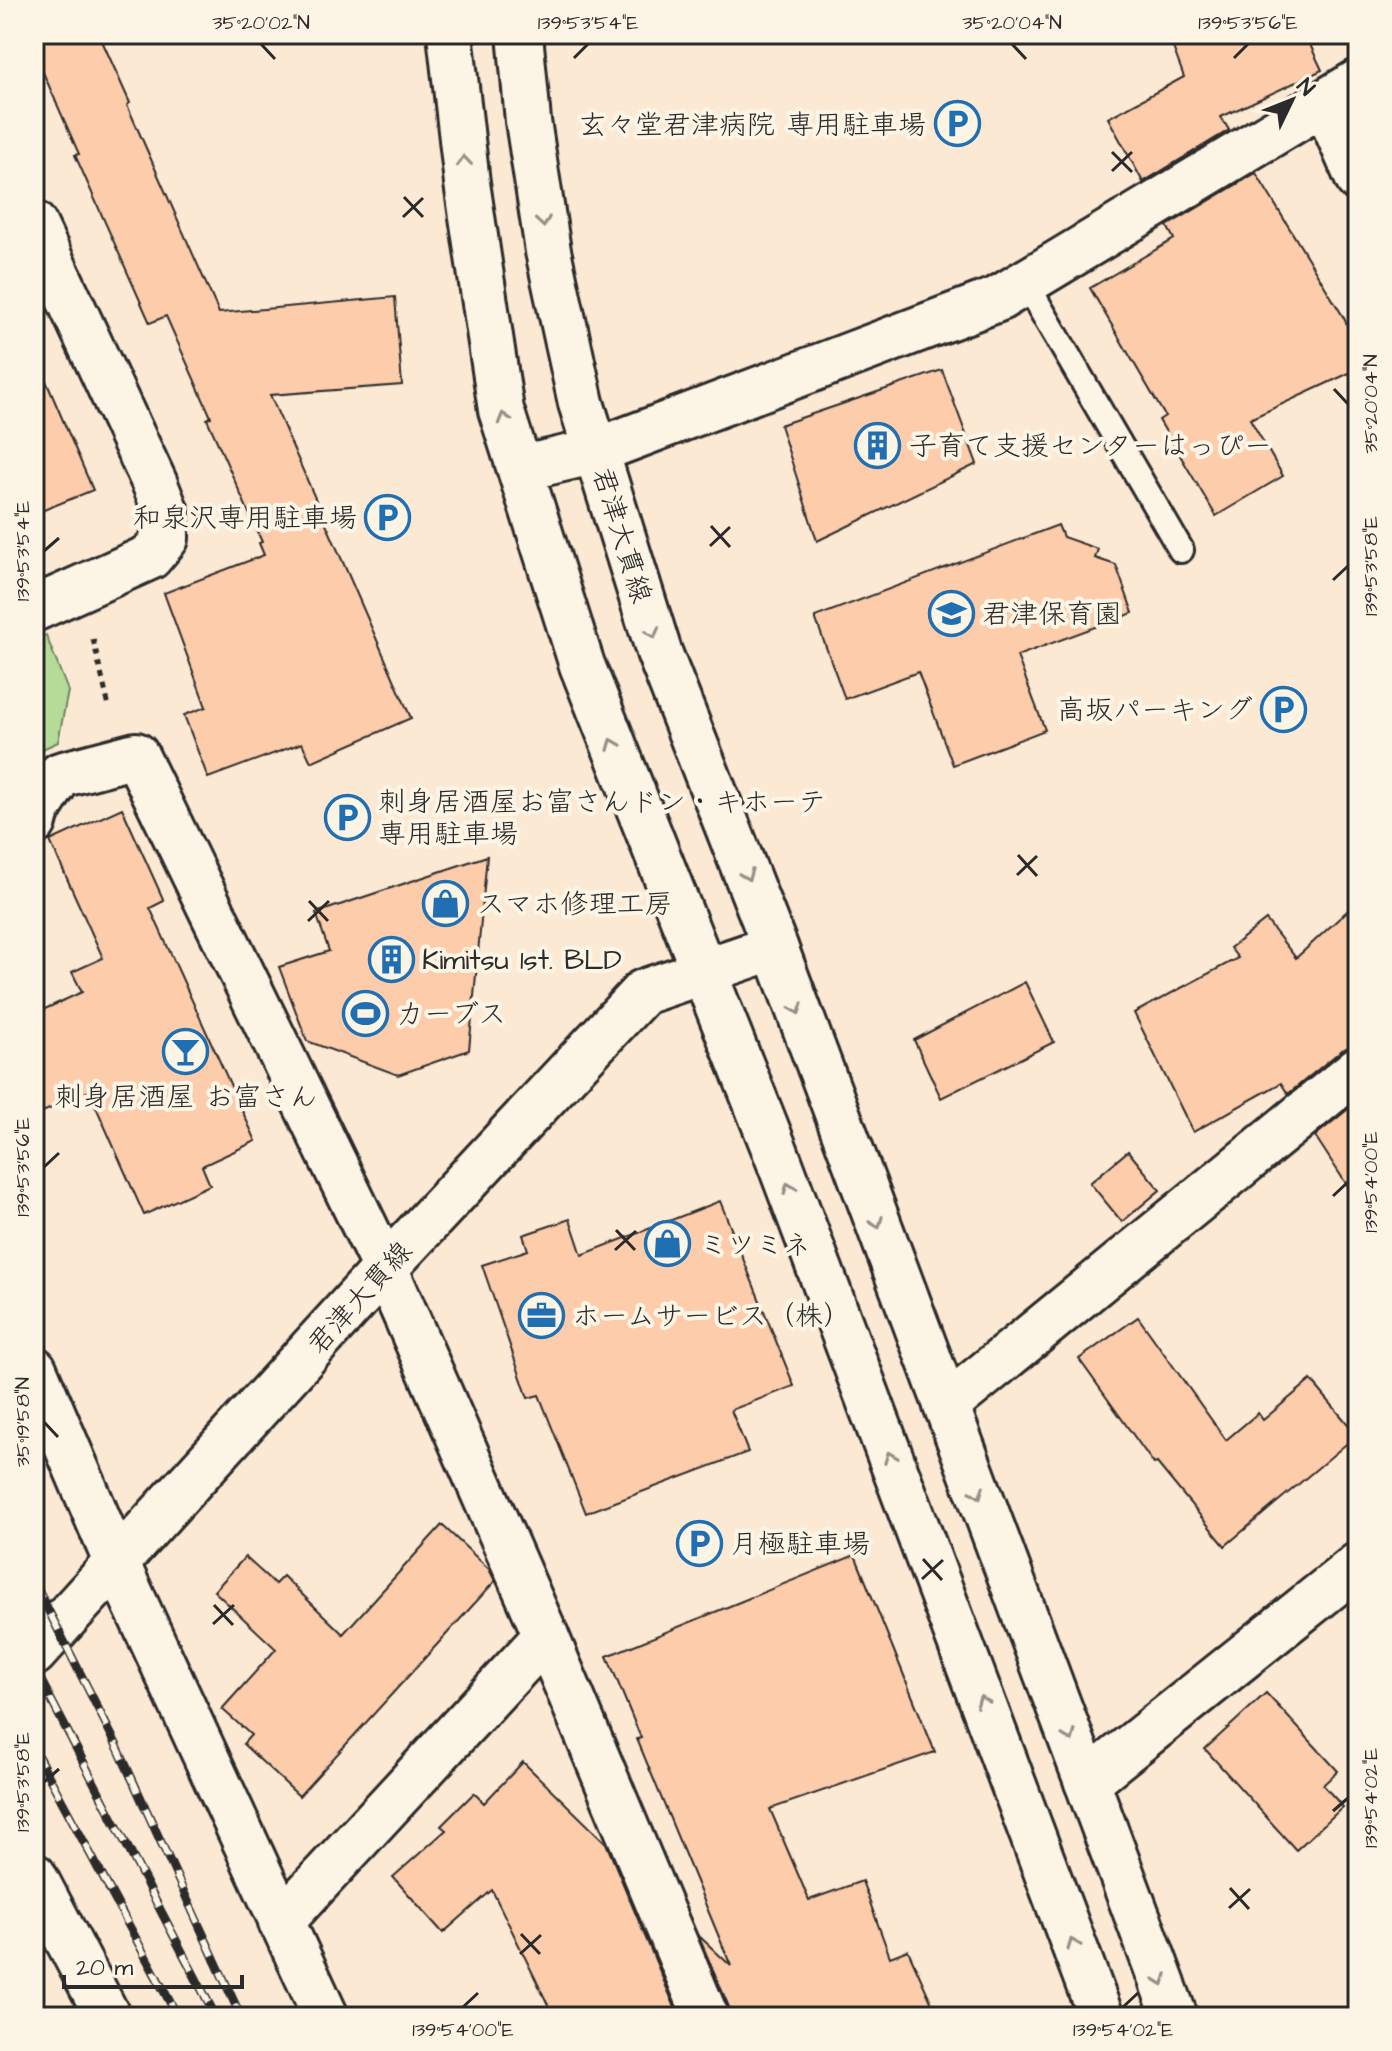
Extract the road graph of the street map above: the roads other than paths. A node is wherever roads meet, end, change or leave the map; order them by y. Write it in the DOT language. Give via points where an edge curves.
graph roads {
  1 [pos="450,34"];
  2 [pos="520,34"];
  3 [pos="1341,92"];
  4 [pos="1358,179"];
  5 [pos="34,224"];
  6 [pos="1025,282"];
  7 [pos="596,451"];
  8 [pos="520,469"];
  9 [pos="1181,550"];
  10 [pos="34,609"];
  11 [pos="34,822"];
  12 [pos="775,947"];
  13 [pos="705,972"];
  14 [pos="1358,1069"];
  15 [pos="385,1268"];
  16 [pos="34,1369"];
  17 [pos="946,1406"];
  18 [pos="117,1564"];
  19 [pos="1358,1565"];
  20 [pos="546,1636"];
  21 [pos="34,1653"];
  22 [pos="1087,1782"];
  23 [pos="34,1876"];
  24 [pos="281,1922"];
  25 [pos="108,2017"];
  26 [pos="326,2017"];
  27 [pos="706,2017"];
  28 [pos="1101,2017"];
  29 [pos="1175,2017"];
  8 -- 1 [label="street, one-way" via="501,410"];
  2 -- 7 [label="street, 君津大貫線, one-way" via="548,251"];
  3 -- 4 [label="street"];
  3 -- 6 [label="street"];
  5 -- 10 [label="street" via="166,512 166,538 150,557"];
  6 -- 7 [label="street" via="998,299"];
  6 -- 9 [label="lane"];
  7 -- 8 [label="street"];
  7 -- 12 [label="street, 君津大貫線, one-way" via="659,652"];
  13 -- 8 [label="street, one-way" via="582,665"];
  11 -- 15 [label="street" via="60,775 136,755"];
  12 -- 13 [label="street, 君津大貫線"];
  12 -- 17 [label="street, one-way"];
  13 -- 15 [label="street, 君津大貫線" via="643,992"];
  28 -- 13 [label="street, one-way"];
  14 -- 17 [label="street"];
  15 -- 18 [label="street, 君津大貫線"];
  15 -- 20 [label="street"];
  16 -- 18 [label="street"];
  17 -- 22 [label="street, one-way"];
  18 -- 21 [label="street, 君津大貫線"];
  18 -- 24 [label="street"];
  19 -- 22 [label="street"];
  20 -- 24 [label="street"];
  20 -- 27 [label="street"];
  22 -- 29 [label="street, one-way"];
  23 -- 25 [label="street"];
  24 -- 26 [label="street"];
}
